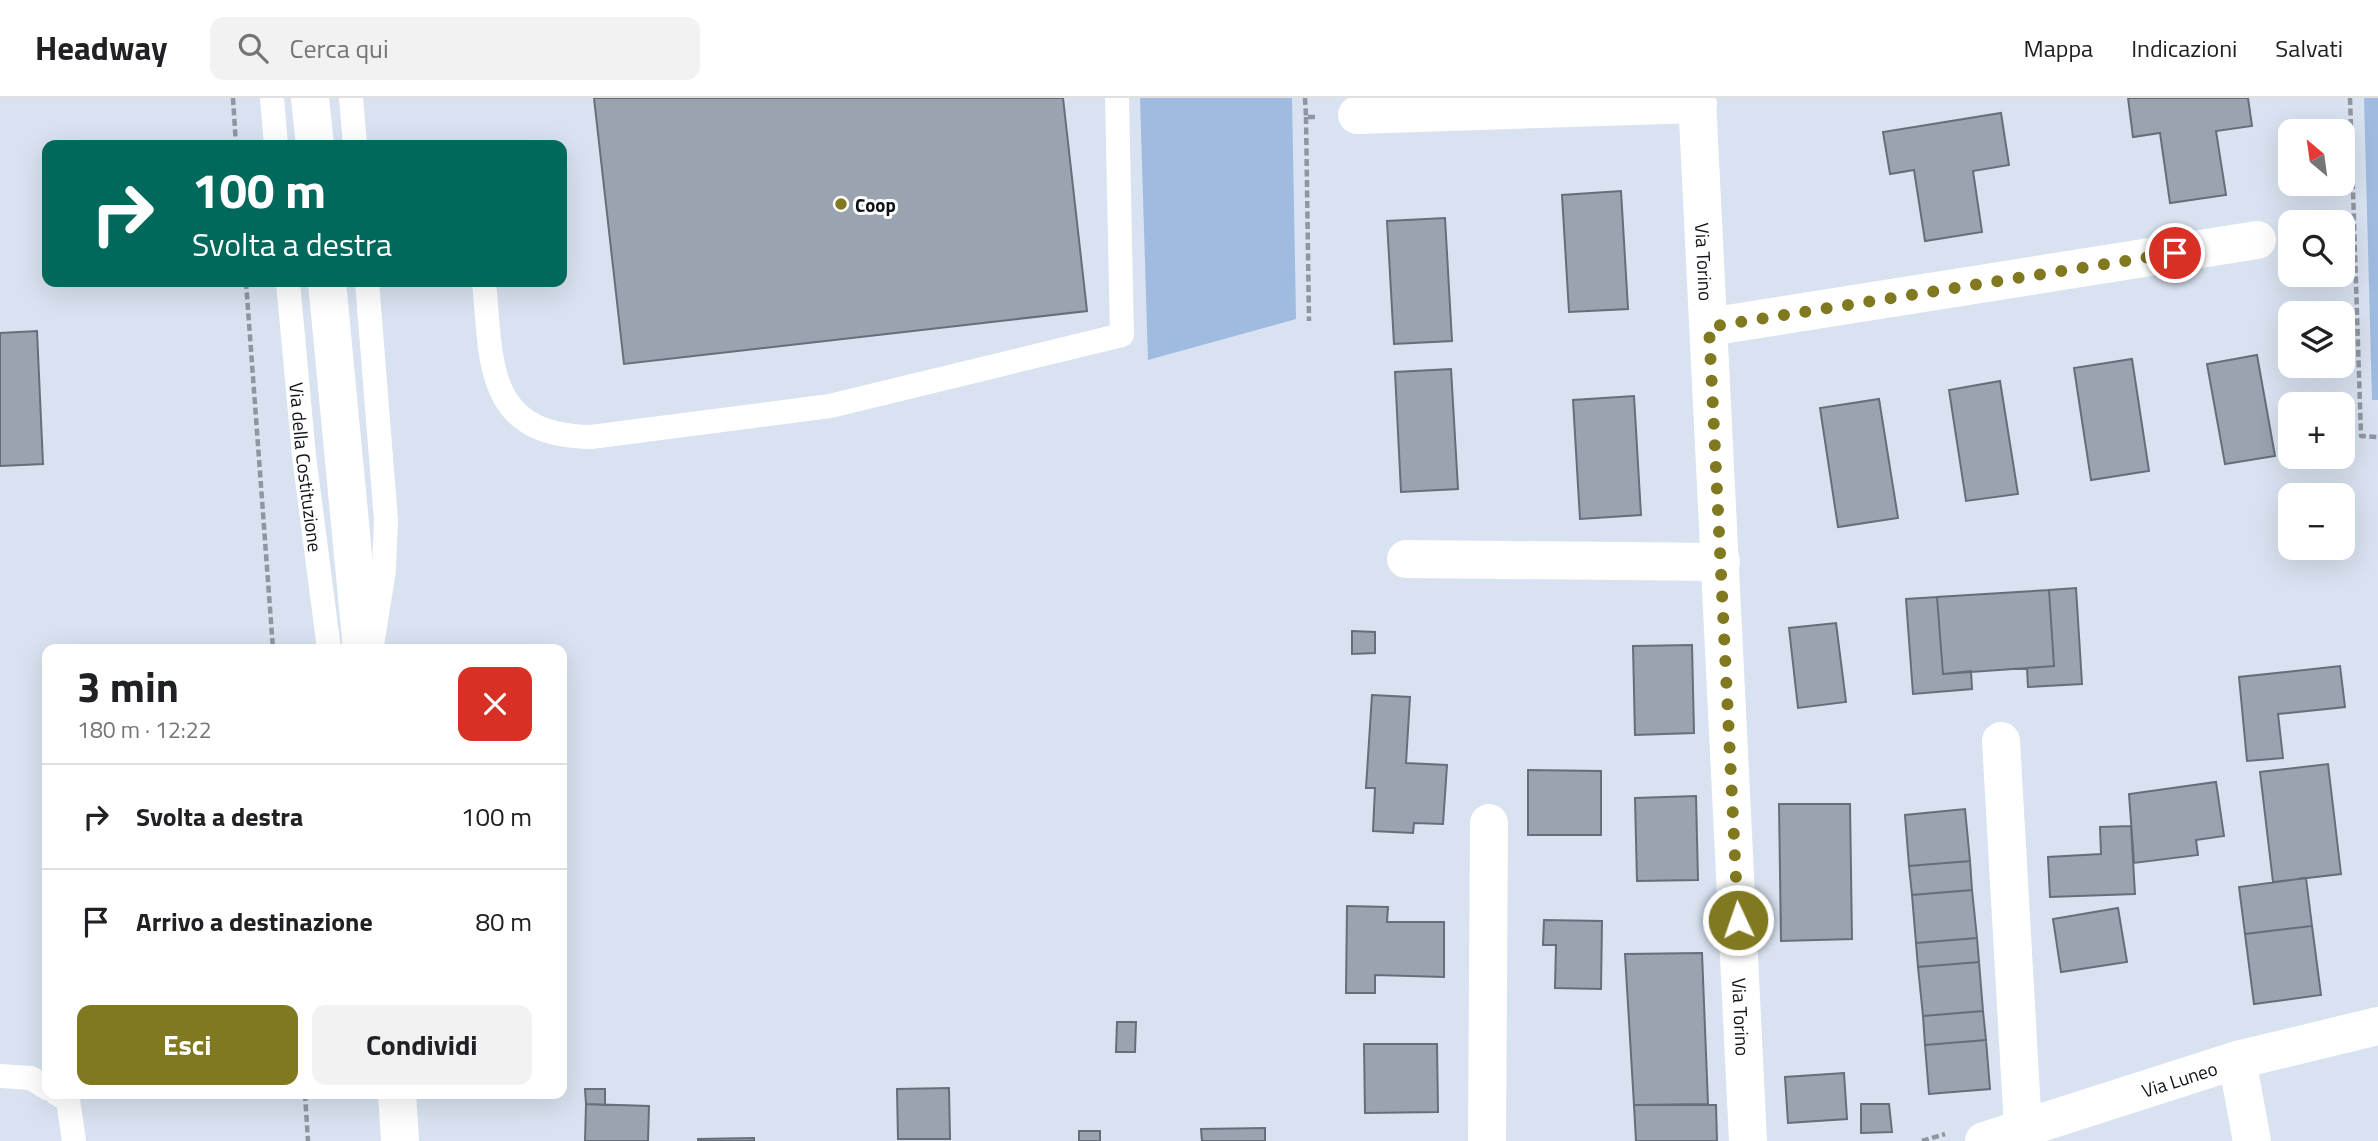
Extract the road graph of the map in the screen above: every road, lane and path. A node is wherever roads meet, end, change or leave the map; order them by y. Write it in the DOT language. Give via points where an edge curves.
graph roads {
  1 [pos="233,98"];
  2 [pos="272,98"];
  3 [pos="310,98"];
  4 [pos="351,98"];
  5 [pos="1117,98"];
  6 [pos="2350,98"];
  7 [pos="1698,101"];
  8 [pos="1357,115"];
  9 [pos="1306,117"];
  10 [pos="236,140"];
  11 [pos="276,140"];
  12 [pos="314,140"];
  13 [pos="355,140"];
  14 [pos="2257,240"];
  15 [pos="246,287"];
  16 [pos="288,287"];
  17 [pos="327,287"];
  18 [pos="366,287"];
  19 [pos="484,287"];
  20 [pos="1309,321"];
  21 [pos="1709,327"];
  22 [pos="2378,437"];
  23 [pos="1406,559"];
  24 [pos="1721,562"];
  25 [pos="273,644"];
  26 [pos="328,644"];
  27 [pos="362,644"];
  28 [pos="372,644"];
  29 [pos="2001,741"];
  30 [pos="1489,823"];
  31 [pos="2378,1026"];
  32 [pos="2237,1060"];
  33 [pos="0,1076"];
  34 [pos="42,1085"];
  35 [pos="66,1099"];
  36 [pos="305,1099"];
  37 [pos="397,1099"];
  38 [pos="2023,1129"];
  39 [pos="74,1141"];
  40 [pos="309,1141"];
  41 [pos="400,1141"];
  42 [pos="1487,1141"];
  43 [pos="1748,1141"];
  44 [pos="1984,1141"];
  45 [pos="2252,1141"];
  1 -- 10 [label="path"];
  2 -- 11 [label="lane"];
  3 -- 12 [label="street"];
  4 -- 13 [label="lane"];
  5 -- 19 [label="lane" via="1122,335 830,406 591,437 561,436 533,427 509,408 490,351"];
  6 -- 22 [label="path" via="2361,436"];
  7 -- 8 [label="street"];
  7 -- 21 [label="street, Via Torino"];
  9 -- 20 [label="path"];
  14 -- 21 [label="street"];
  15 -- 25 [label="path"];
  16 -- 26 [label="lane, Via della Costituzione"];
  17 -- 27 [label="street, Via della Costituzione"];
  18 -- 28 [label="lane" via="386,520 384,570"];
  21 -- 24 [label="street, Via Torino"];
  23 -- 24 [label="street"];
  24 -- 43 [label="street, Via Torino"];
  29 -- 38 [label="street"];
  30 -- 42 [label="street"];
  31 -- 32 [label="street, Via Luneo"];
  32 -- 38 [label="street, Via Luneo"];
  32 -- 45 [label="street"];
  33 -- 34 [label="lane" via="31,1078"];
  35 -- 39 [label="lane"];
  36 -- 40 [label="path"];
  37 -- 41 [label="street"];
  38 -- 44 [label="street, Via Luneo"];
}
